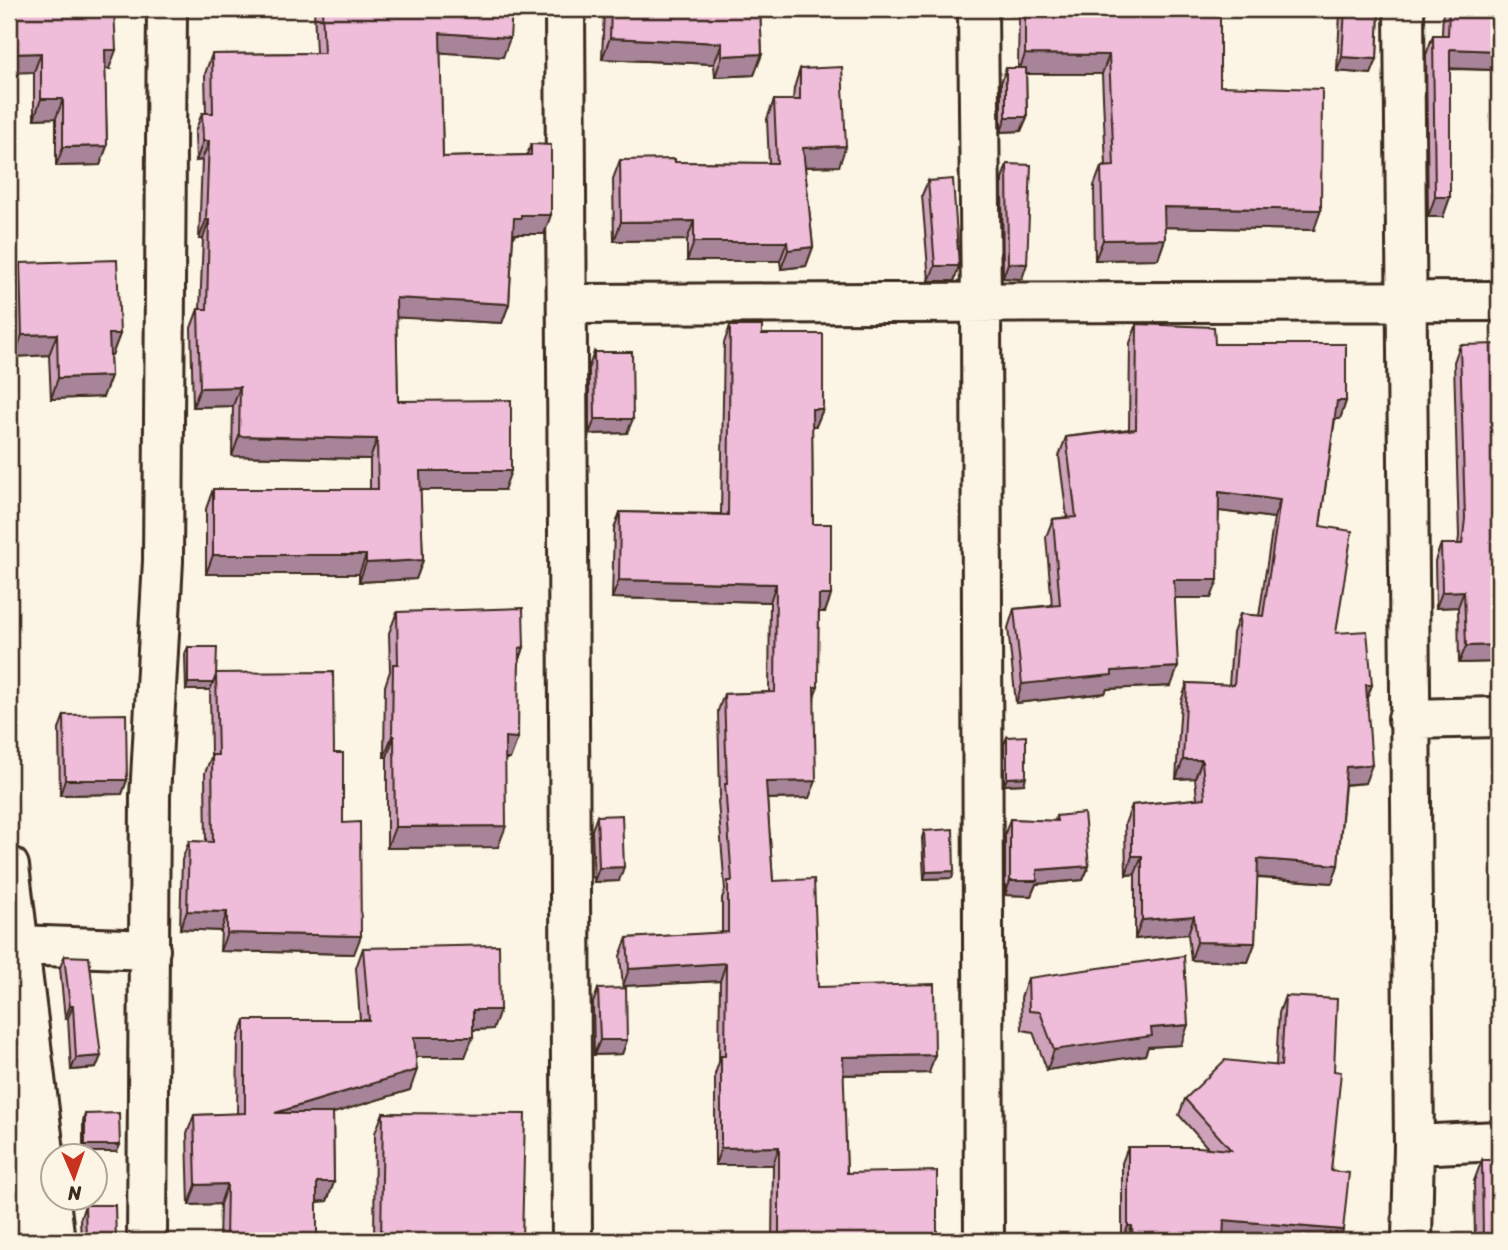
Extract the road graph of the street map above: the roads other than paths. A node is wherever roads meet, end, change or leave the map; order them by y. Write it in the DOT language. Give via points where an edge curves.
graph roads {
  1 [pos="167,9"];
  2 [pos="565,9"];
  3 [pos="978,9"];
  4 [pos="1404,9"];
  5 [pos="1499,301"];
  6 [pos="1406,303"];
  7 [pos="567,304"];
  8 [pos="981,304"];
  9 [pos="1499,717"];
  10 [pos="1408,719"];
  11 [pos="9,866"];
  12 [pos="18,945"];
  13 [pos="150,950"];
  14 [pos="9,1098"];
  15 [pos="1499,1141"];
  16 [pos="1414,1145"];
  17 [pos="26,1241"];
  18 [pos="55,1241"];
  19 [pos="147,1241"];
  20 [pos="572,1241"];
  21 [pos="984,1241"];
  22 [pos="1412,1241"];
  1 -- 13 [label="street" via="163,561 150,796"];
  2 -- 7 [label="street"];
  3 -- 8 [label="street"];
  4 -- 6 [label="street"];
  5 -- 6 [label="street"];
  6 -- 8 [label="street"];
  6 -- 10 [label="street"];
  7 -- 8 [label="street"];
  7 -- 20 [label="street"];
  8 -- 21 [label="street"];
  9 -- 10 [label="street"];
  10 -- 16 [label="street"];
  11 -- 12 [label="street"];
  12 -- 13 [label="street"];
  12 -- 18 [label="street"];
  13 -- 19 [label="street"];
  14 -- 17 [label="street"];
  15 -- 16 [label="street"];
  16 -- 22 [label="street"];
}
